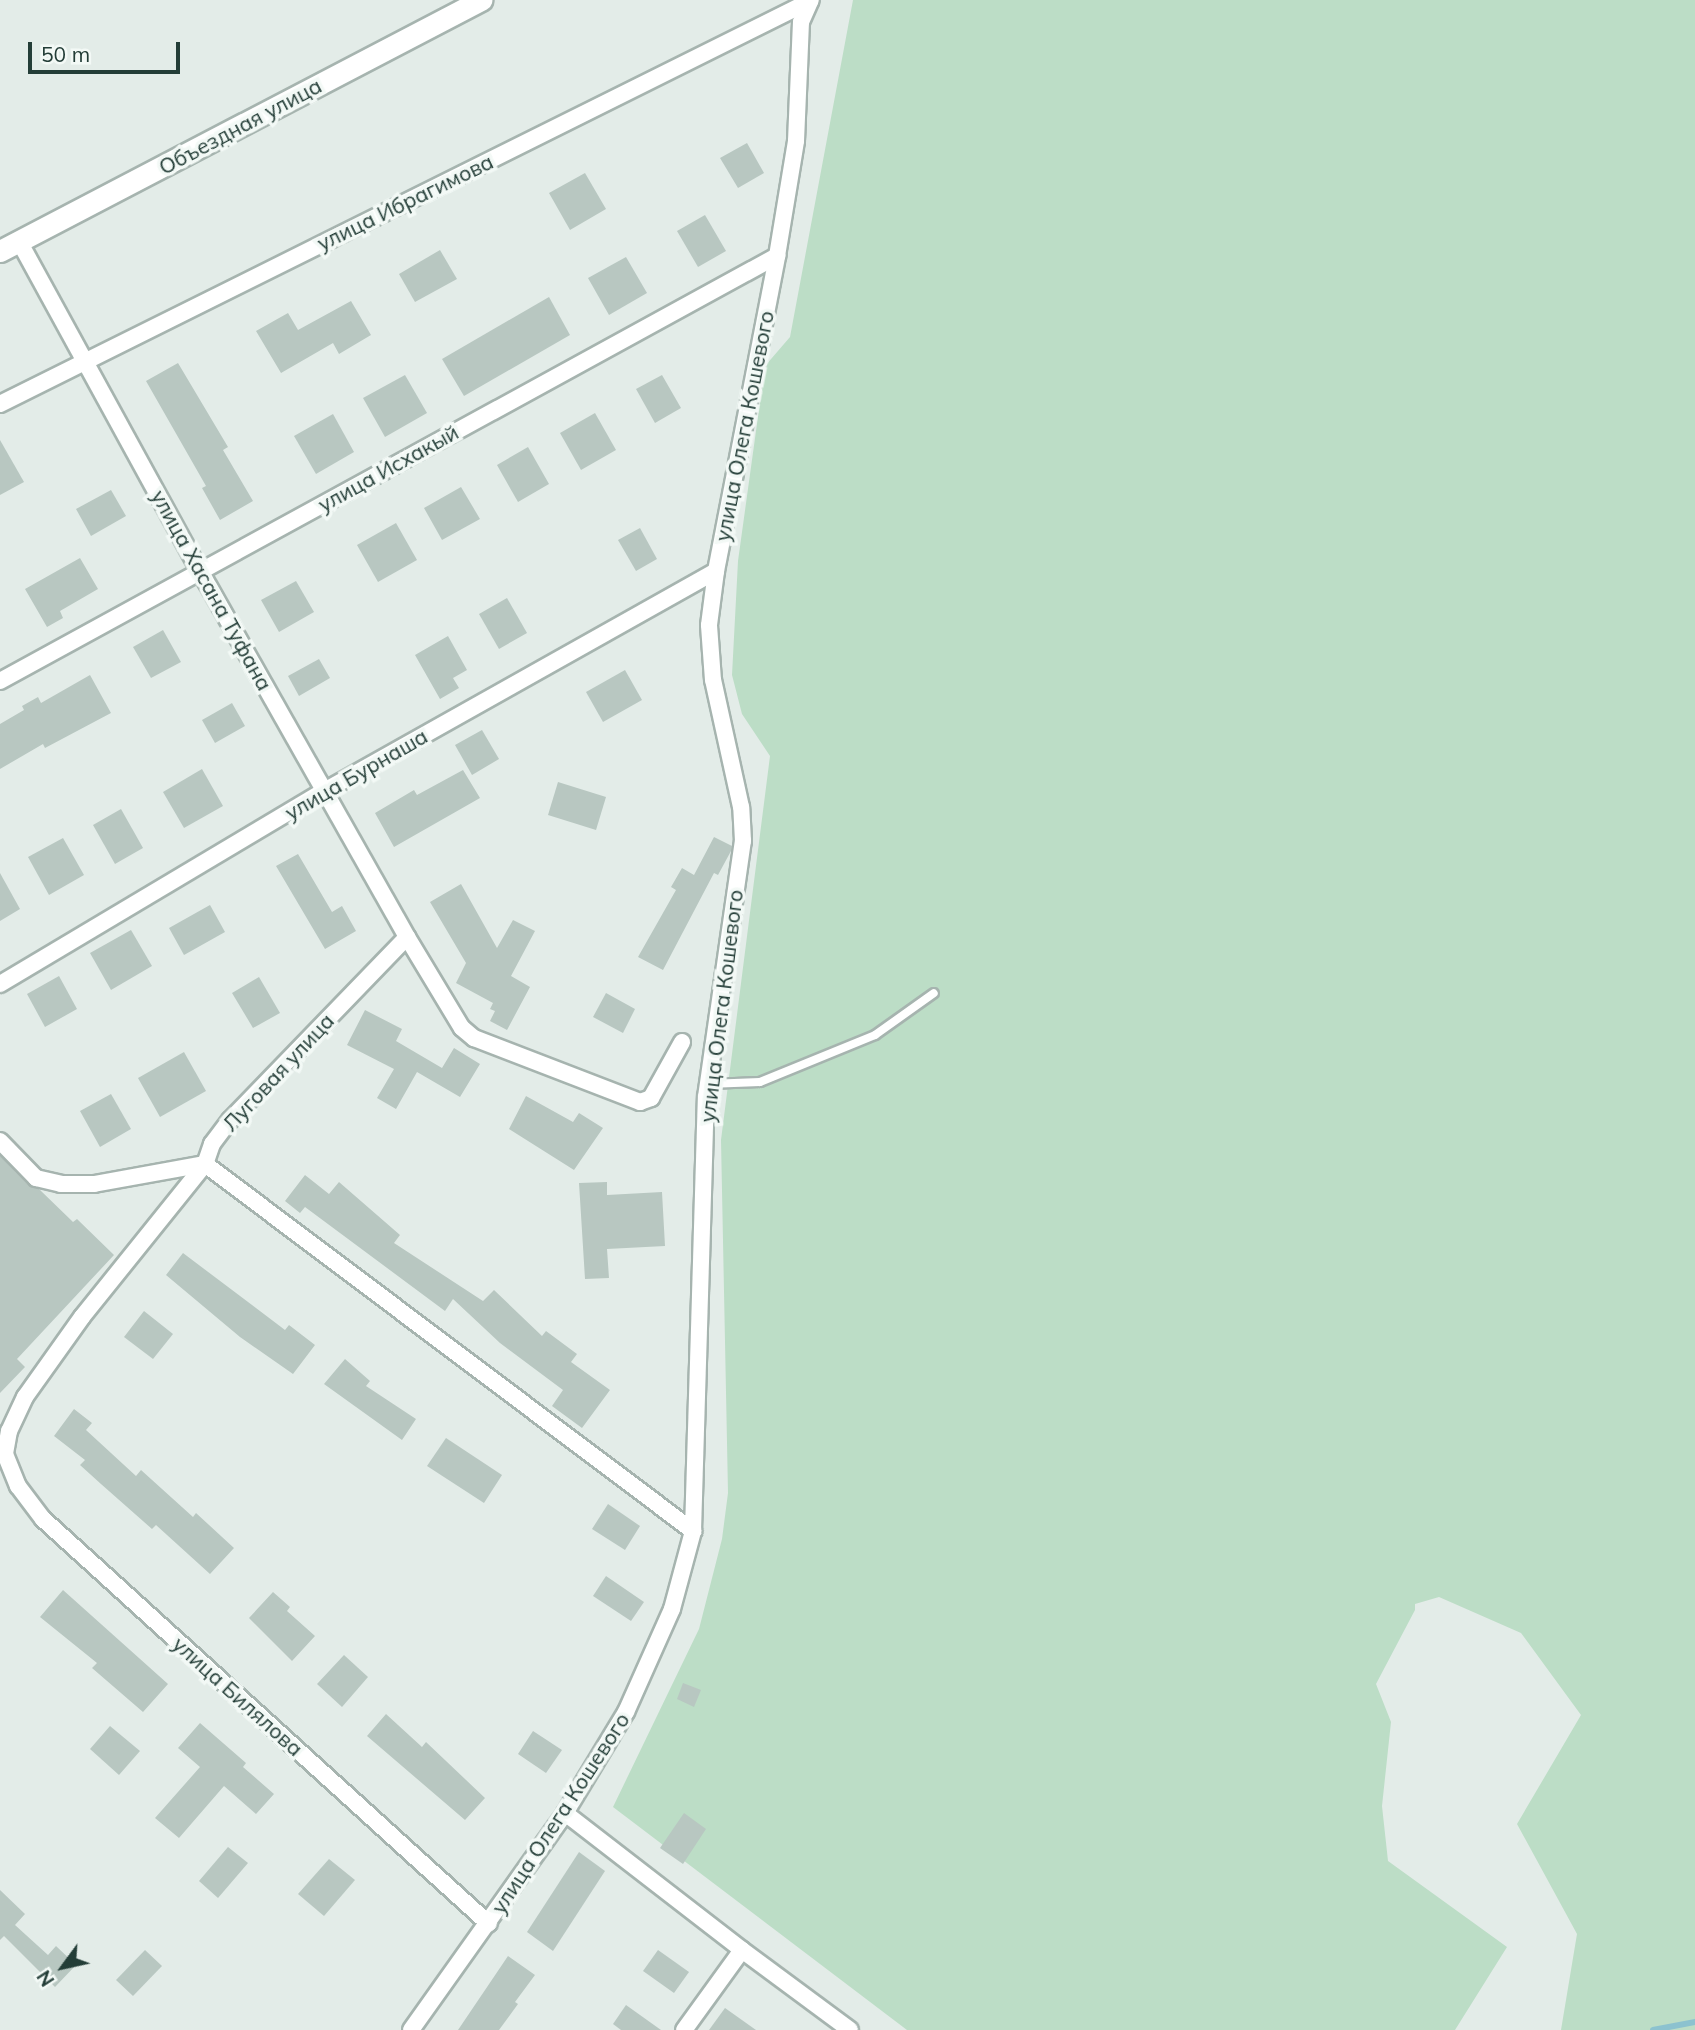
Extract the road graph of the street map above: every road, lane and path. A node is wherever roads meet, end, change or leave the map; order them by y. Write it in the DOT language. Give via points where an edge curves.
graph roads {
  1 [pos="481,0"];
  2 [pos="811,1"];
  3 [pos="9,246"];
  4 [pos="777,256"];
  5 [pos="85,361"];
  6 [pos="0,404"];
  7 [pos="200,571"];
  8 [pos="716,571"];
  9 [pos="0,681"];
  10 [pos="326,790"];
  11 [pos="407,937"];
  12 [pos="0,984"];
  13 [pos="934,993"];
  14 [pos="682,1042"];
  15 [pos="708,1084"];
  16 [pos="0,1141"];
  17 [pos="205,1164"];
  18 [pos="5,1442"];
  19 [pos="692,1531"];
  20 [pos="565,1813"];
  21 [pos="489,1924"];
  22 [pos="742,1950"];
  23 [pos="411,2030"];
  24 [pos="684,2030"];
  25 [pos="850,2030"];
  1 -- 3 [label="street, Объездная улица"];
  2 -- 4 [label="street, улица Олега Кошевого" via="800,31 796,141"];
  2 -- 5 [label="street, улица Ибрагимова"];
  3 -- 5 [label="street, улица Хасана Туфана"];
  4 -- 7 [label="street, улица Исхакый"];
  4 -- 8 [label="street, улица Олега Кошевого"];
  5 -- 6 [label="street, улица Ибрагимова"];
  5 -- 7 [label="street, улица Хасана Туфана"];
  7 -- 9 [label="street, улица Исхакый"];
  7 -- 10 [label="street, улица Хасана Туфана"];
  8 -- 10 [label="street, улица Бурнаша"];
  8 -- 15 [label="street, улица Олега Кошевого" via="709,625 713,680 741,807 743,841"];
  10 -- 11 [label="street, улица Хасана Туфана"];
  10 -- 12 [label="street, улица Бурнаша"];
  11 -- 14 [label="street" via="453,1016 474,1038 620,1096 640,1102 651,1098"];
  11 -- 17 [label="street, Луговая улица" via="230,1120 212,1144"];
  13 -- 15 [label="lane" via="875,1035 760,1082"];
  15 -- 19 [label="street, улица Олега Кошевого"];
  16 -- 17 [label="street" via="36,1178 61,1184 94,1184"];
  17 -- 18 [label="street, Луговая улица" via="82,1317 25,1397"];
  17 -- 19 [label="street"];
  18 -- 21 [label="street, улица Билялова" via="18,1486 43,1519"];
  19 -- 20 [label="street, улица Олега Кошевого" via="672,1609 626,1712"];
  20 -- 21 [label="street, улица Олега Кошевого"];
  20 -- 22 [label="street"];
  21 -- 23 [label="street, улица Олега Кошевого"];
  22 -- 24 [label="street"];
  22 -- 25 [label="street"];
}
